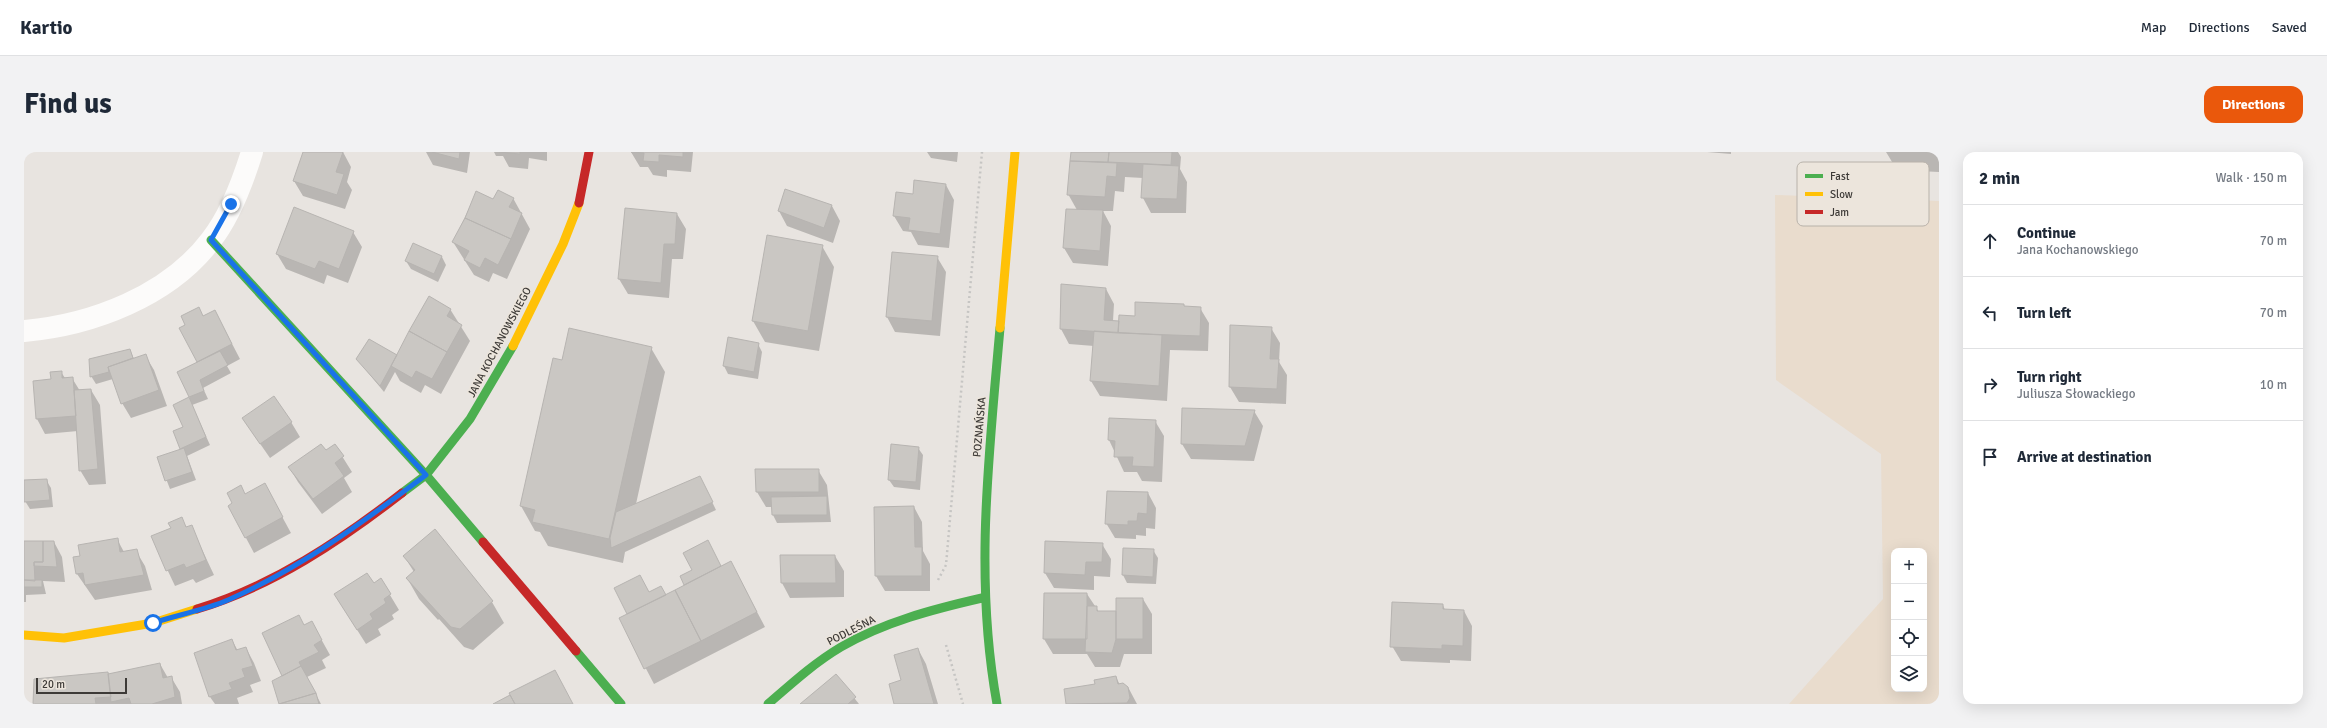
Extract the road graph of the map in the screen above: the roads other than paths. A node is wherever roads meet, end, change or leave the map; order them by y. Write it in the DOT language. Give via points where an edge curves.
graph roads {
  1 [pos="252,152"];
  2 [pos="589,152"];
  3 [pos="1015,152"];
  4 [pos="211,240"];
  5 [pos="24,331"];
  6 [pos="426,475"];
  7 [pos="982,598"];
  8 [pos="24,636"];
  9 [pos="621,704"];
  10 [pos="768,704"];
  11 [pos="996,704"];
  1 -- 4 [label="street" via="231,204"];
  2 -- 6 [label="street, JANA KOCHANOWSKIEGO" via="580,200 563,244 504,363 470,419"];
  3 -- 7 [label="street, POZNAŃSKA" via="984,513"];
  4 -- 5 [label="street" via="173,279 131,303 86,319"];
  4 -- 6 [label="street"];
  6 -- 8 [label="street, JANA KOCHANOWSKIEGO" via="358,527 294,567 227,600 138,625 64,638"];
  6 -- 9 [label="street"];
  7 -- 10 [label="street, PODLEŚNA" via="936,608 874,630 824,658"];
  7 -- 11 [label="street, POZNAŃSKA" via="990,676"];
}
